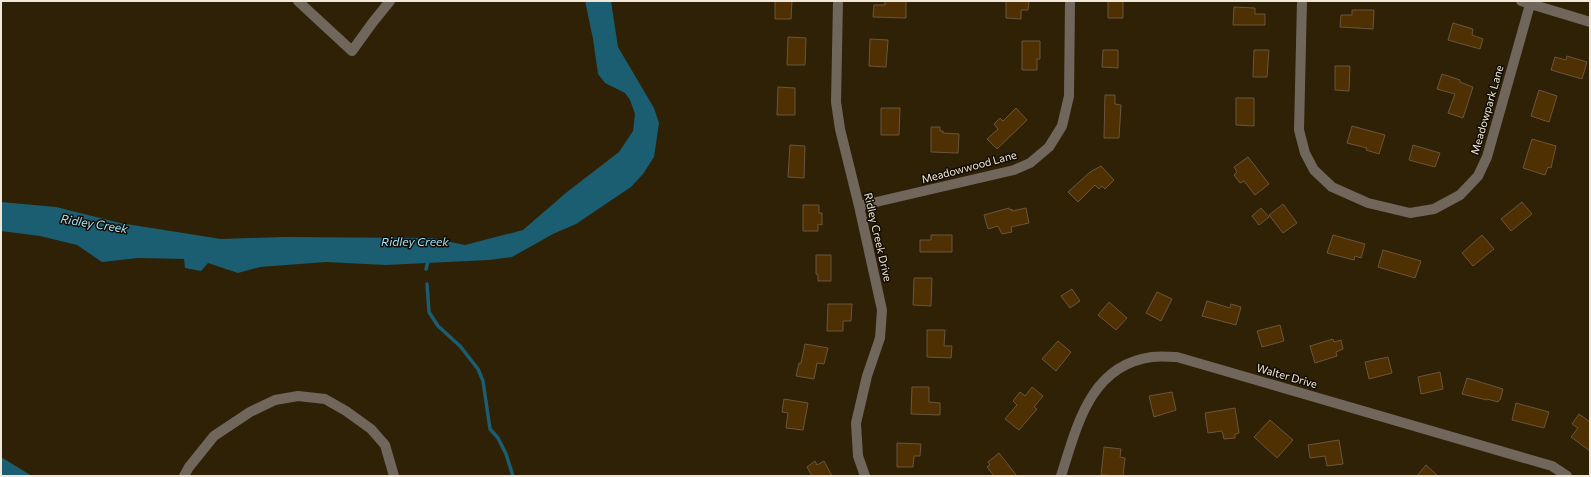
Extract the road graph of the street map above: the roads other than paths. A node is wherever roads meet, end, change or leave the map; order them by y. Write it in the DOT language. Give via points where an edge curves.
graph roads {
  1 [pos="298,1"];
  2 [pos="390,1"];
  3 [pos="838,1"];
  4 [pos="1070,1"];
  5 [pos="1302,1"];
  6 [pos="1528,2"];
  7 [pos="1590,22"];
  8 [pos="859,206"];
  9 [pos="184,476"];
  10 [pos="394,476"];
  11 [pos="865,476"];
  12 [pos="1060,476"];
  13 [pos="1567,476"];
  1 -- 2 [label="street" via="352,51"];
  3 -- 8 [label="street, Ridley Creek Drive" via="836,102"];
  4 -- 8 [label="street, Meadowwood Lane" via="1069,96 1062,126 1050,147 1030,163 1014,170"];
  5 -- 6 [label="street, Meadowpark Lane" via="1299,130 1305,153 1314,170 1332,187 1368,203 1410,212 1434,209 1460,196 1478,176 1487,157"];
  6 -- 7 [label="street"];
  8 -- 11 [label="street, Ridley Creek Drive" via="882,310 880,338 867,376 856,423 858,456"];
  9 -- 10 [label="street" via="214,436 250,412 275,400 298,396 325,399 371,429 384,445"];
  12 -- 13 [label="street, Walter Drive" via="1088,400 1106,377 1128,363 1152,357 1177,357 1552,466"];
}
